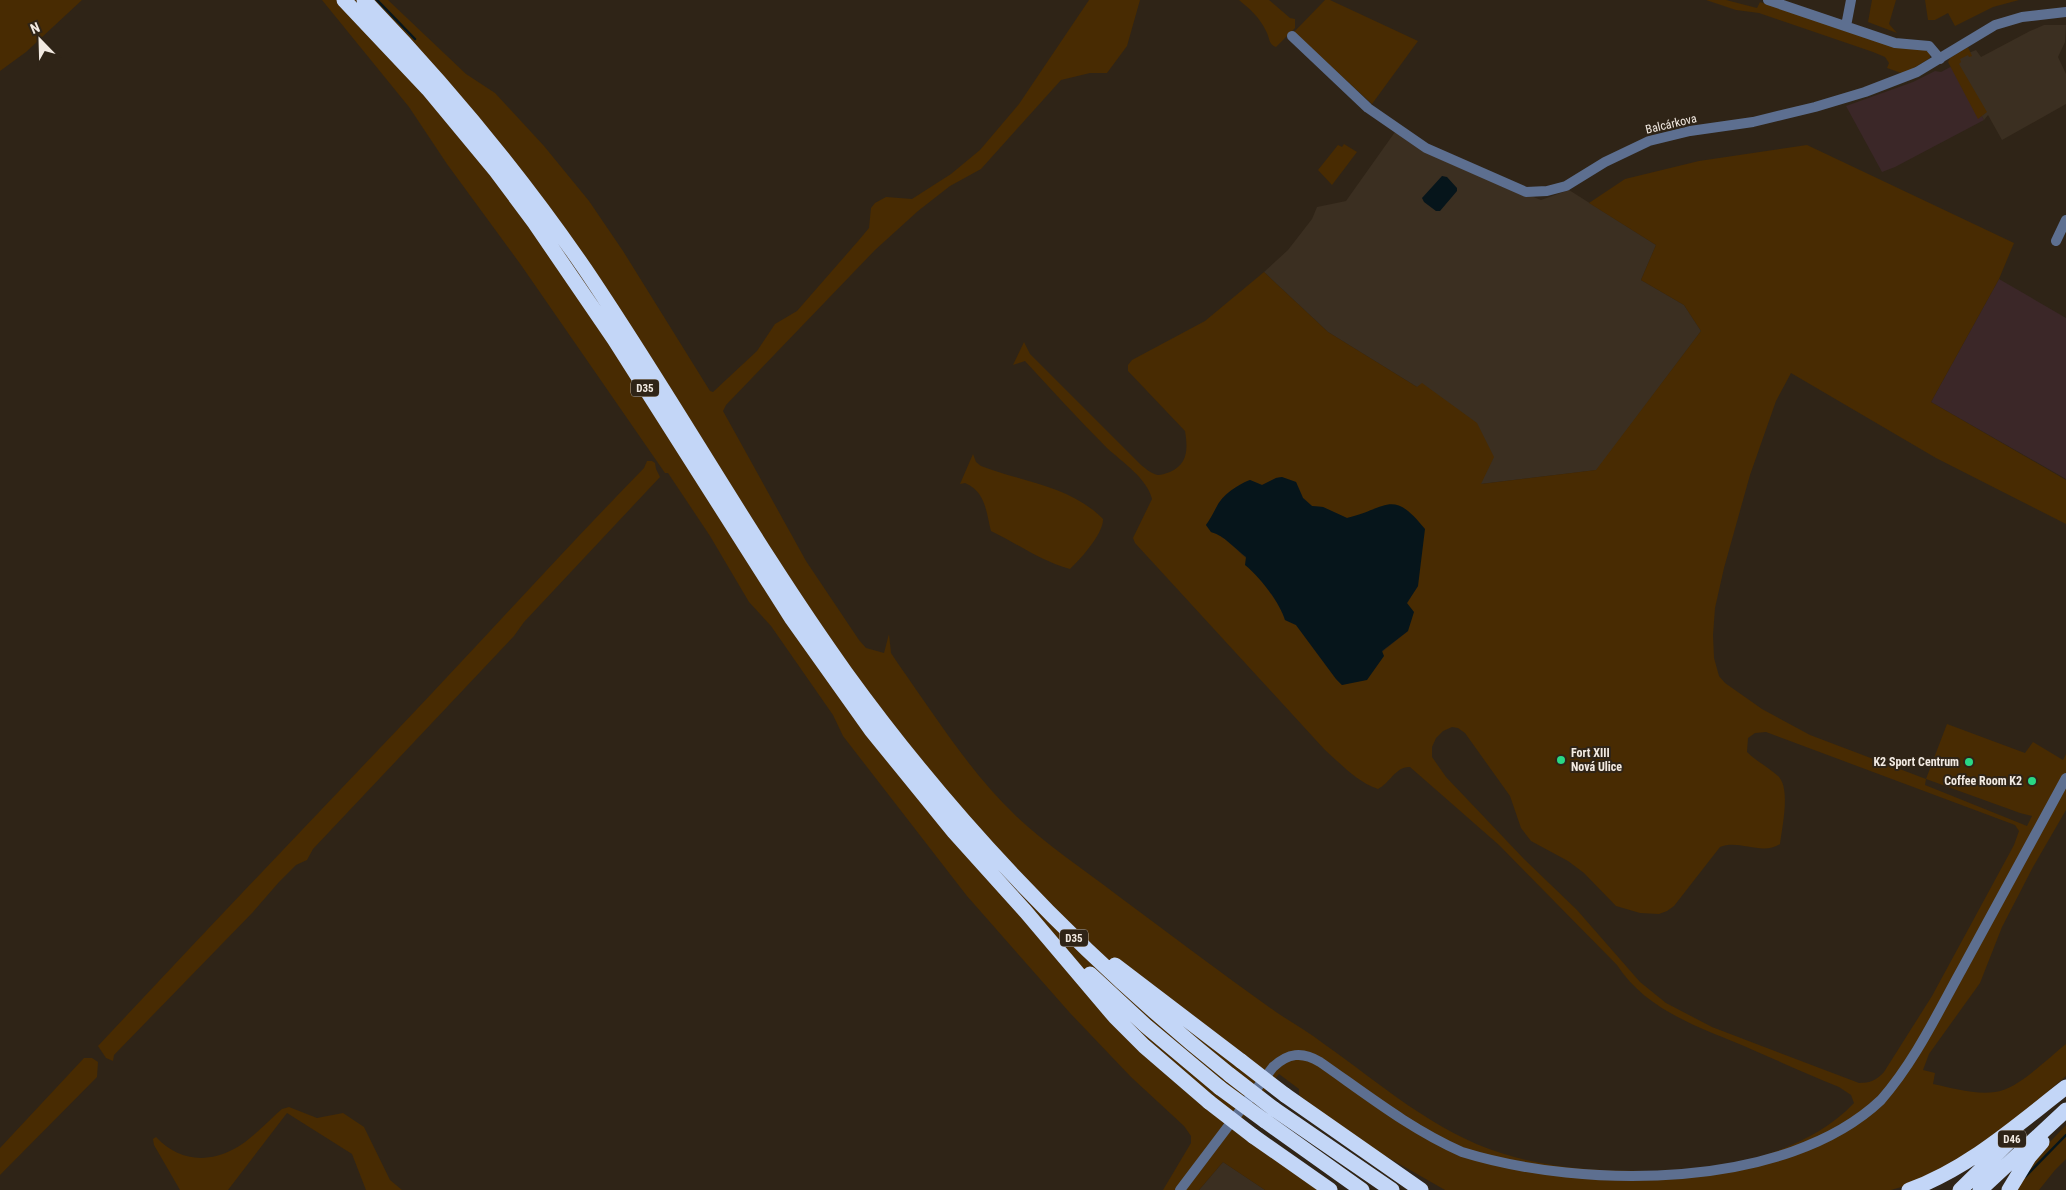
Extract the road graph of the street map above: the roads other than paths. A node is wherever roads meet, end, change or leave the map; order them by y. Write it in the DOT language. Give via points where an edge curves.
graph roads {
  1 [pos="344,0"];
  2 [pos="364,0"];
  3 [pos="1768,0"];
  4 [pos="1851,0"];
  5 [pos="2066,12"];
  6 [pos="1846,26"];
  7 [pos="1292,36"];
  8 [pos="1940,58"];
  9 [pos="2066,220"];
  10 [pos="2056,241"];
  11 [pos="2066,778"];
  12 [pos="1026,912"];
  13 [pos="1050,915"];
  14 [pos="2066,1089"];
  15 [pos="2066,1110"];
  16 [pos="2066,1117"];
  17 [pos="1357,1145"];
  18 [pos="1733,1178"];
  19 [pos="1627,1186"];
  20 [pos="1180,1190"];
  21 [pos="1330,1190"];
  22 [pos="1362,1190"];
  23 [pos="1392,1190"];
  24 [pos="1421,1190"];
  25 [pos="1434,1190"];
  26 [pos="1909,1190"];
  27 [pos="1960,1190"];
  28 [pos="1980,1190"];
  29 [pos="2009,1190"];
  1 -- 12 [label="highway, D35" via="428,89 512,192 614,339 746,548 831,675 906,775"];
  2 -- 13 [label="highway, D35" via="438,79 546,214 662,387 796,600 884,725 969,828"];
  3 -- 6 [label="street"];
  4 -- 6 [label="street"];
  5 -- 8 [label="street, Balcárkova" via="2003,22"];
  6 -- 8 [label="street" via="1900,44 1929,46"];
  7 -- 8 [label="street, Balcárkova" via="1368,108 1426,148 1526,192 1537,193 1566,186 1604,162 1649,141 1814,107 1907,77"];
  9 -- 10 [label="street"];
  11 -- 18 [label="street" via="1907,1067 1885,1094 1859,1120 1822,1146 1782,1164"];
  12 -- 21 [label="highway, bridge" via="1133,1036 1209,1102"];
  12 -- 22 [label="highway, D35, bridge" via="1146,1026 1220,1088"];
  13 -- 17 [label="highway, bridge"];
  13 -- 23 [label="highway, D35, bridge" via="1139,999 1230,1075"];
  14 -- 26 [label="highway" via="1963,1165"];
  14 -- 27 [label="highway, D46"];
  15 -- 28 [label="highway, D46"];
  16 -- 29 [label="highway" via="2029,1157"];
  17 -- 24 [label="highway"];
  17 -- 25 [label="highway"];
  19 -- 20 [label="street" via="1539,1176 1463,1152 1393,1114 1311,1056 1296,1054 1273,1067"];
}
